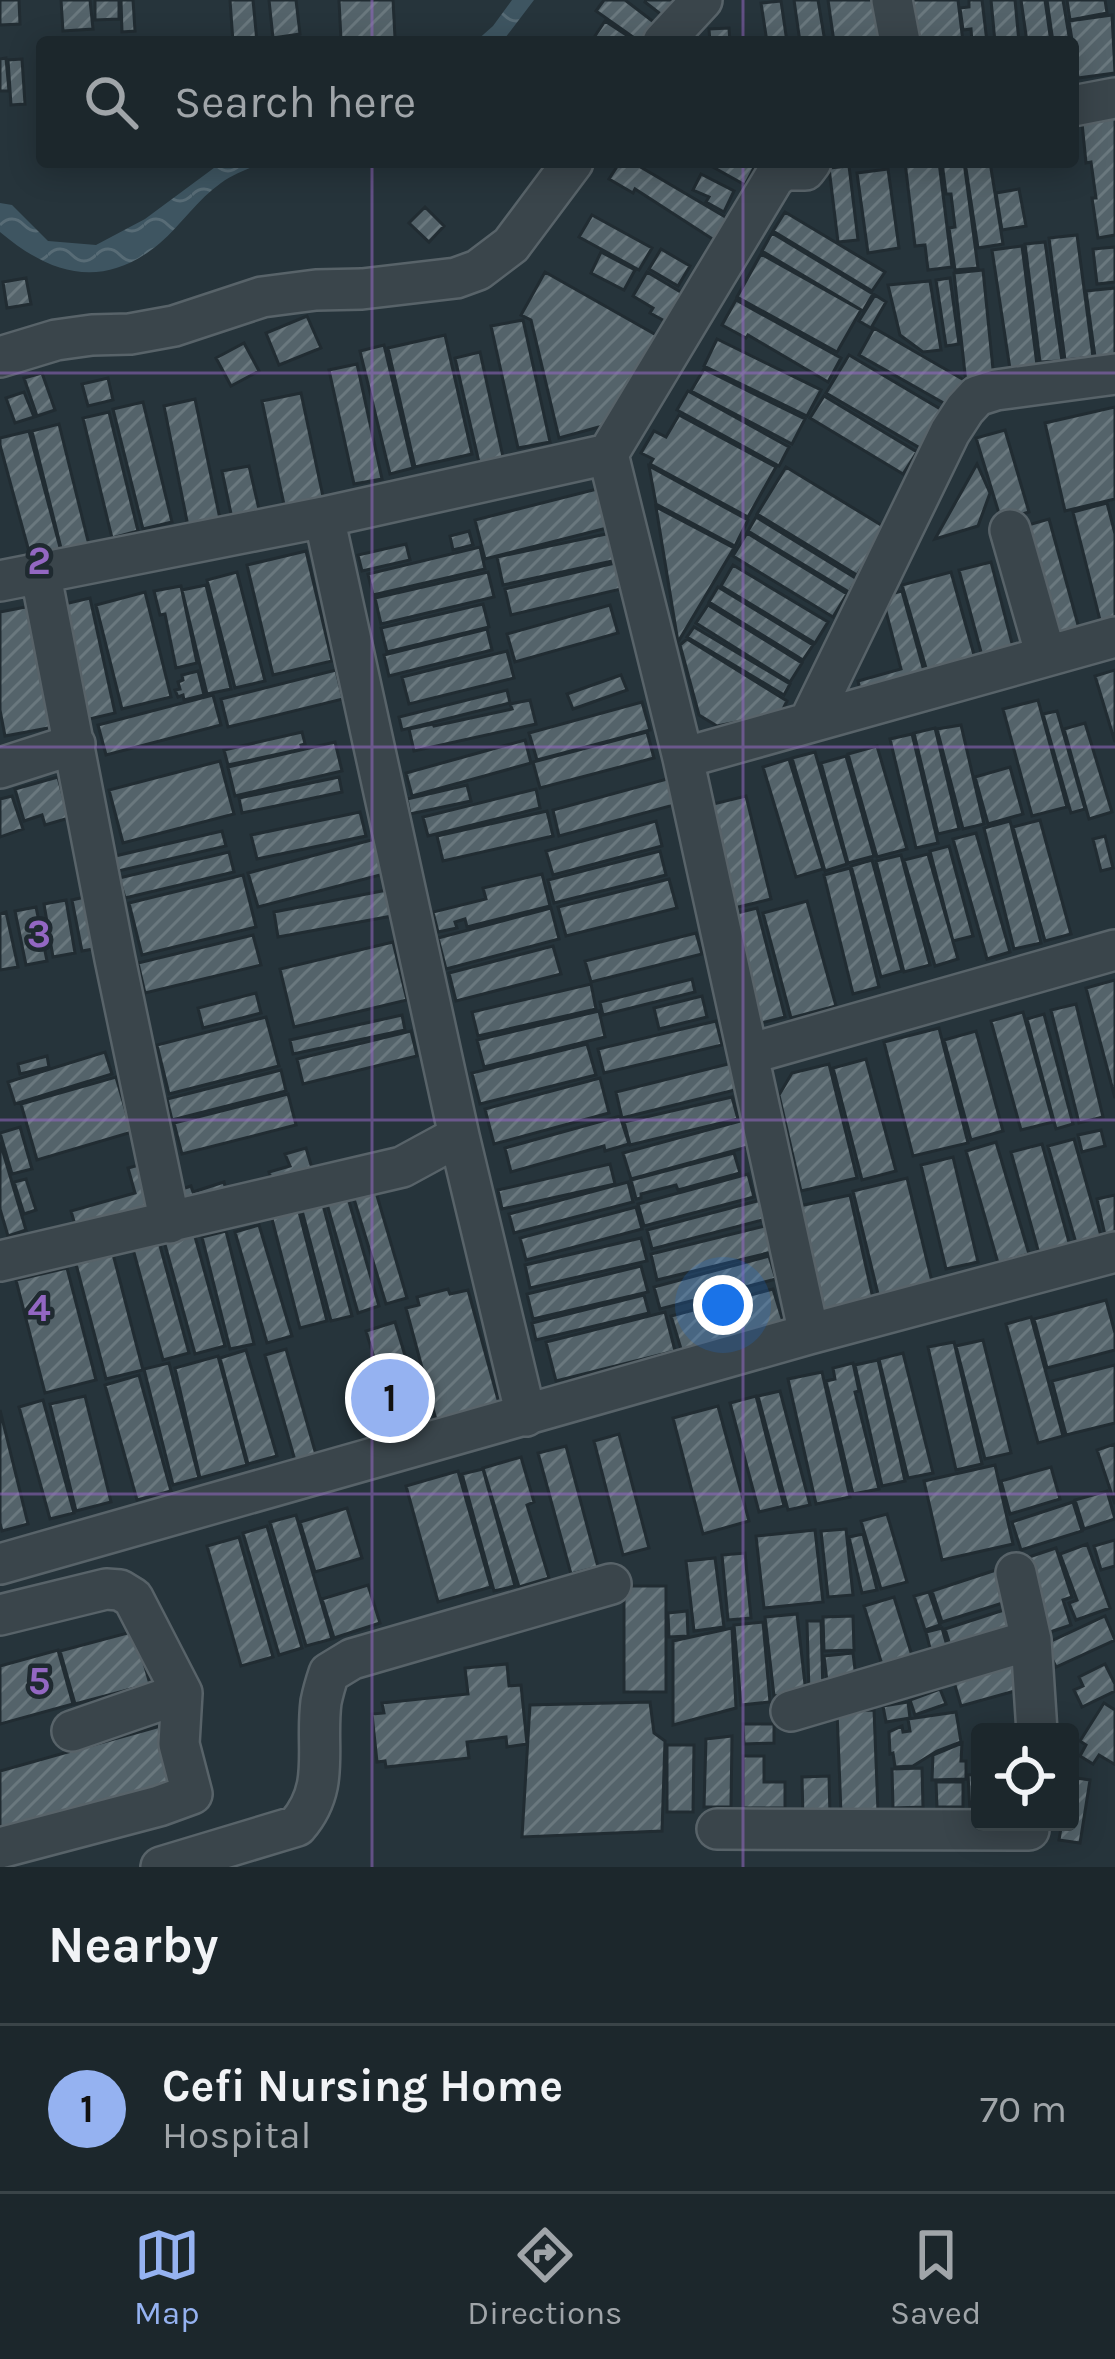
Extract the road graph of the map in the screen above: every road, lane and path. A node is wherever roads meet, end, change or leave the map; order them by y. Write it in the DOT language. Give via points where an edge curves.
graph roads {
  1 [pos="702,0"];
  2 [pos="892,0"];
  3 [pos="669,36"];
  4 [pos="899,36"];
  5 [pos="1115,98"];
  6 [pos="1079,105"];
  7 [pos="569,168"];
  8 [pos="806,168"];
  9 [pos="0,357"];
  10 [pos="1115,374"];
  11 [pos="608,454"];
  12 [pos="324,517"];
  13 [pos="1010,530"];
  14 [pos="40,571"];
  15 [pos="0,581"];
  16 [pos="1115,637"];
  17 [pos="1046,656"];
  18 [pos="809,722"];
  19 [pos="75,744"];
  20 [pos="683,758"];
  21 [pos="0,767"];
  22 [pos="1115,950"];
  23 [pos="749,1054"];
  24 [pos="459,1136"];
  25 [pos="170,1223"];
  26 [pos="1115,1252"];
  27 [pos="0,1261"];
  28 [pos="809,1334"];
  29 [pos="526,1416"];
  30 [pos="0,1564"];
  31 [pos="1016,1573"];
  32 [pos="610,1584"];
  33 [pos="0,1615"];
  34 [pos="1031,1640"];
  35 [pos="182,1693"];
  36 [pos="791,1711"];
  37 [pos="1036,1723"];
  38 [pos="72,1731"];
  39 [pos="718,1829"];
  40 [pos="1027,1840"];
  41 [pos="18,1852"];
  42 [pos="160,1867"];
  1 -- 3 [label="street"];
  2 -- 4 [label="street"];
  5 -- 6 [label="street"];
  7 -- 9 [label="street" via="512,245 457,278 262,297 152,332 56,340"];
  8 -- 11 [label="street" via="775,178"];
  10 -- 18 [label="street" via="996,390 965,409"];
  11 -- 12 [label="street"];
  11 -- 20 [label="street"];
  12 -- 14 [label="street"];
  12 -- 24 [label="street"];
  13 -- 17 [label="street"];
  14 -- 15 [label="street"];
  14 -- 19 [label="street"];
  16 -- 17 [label="street"];
  17 -- 18 [label="street"];
  18 -- 20 [label="street"];
  19 -- 21 [label="street"];
  19 -- 25 [label="street"];
  20 -- 23 [label="street"];
  22 -- 23 [label="street"];
  23 -- 28 [label="street"];
  24 -- 25 [label="street" via="402,1167"];
  24 -- 29 [label="street"];
  25 -- 27 [label="street"];
  26 -- 28 [label="street"];
  28 -- 29 [label="street"];
  29 -- 30 [label="street"];
  31 -- 34 [label="street"];
  32 -- 42 [label="street" via="352,1659 329,1673 319,1788 297,1826"];
  33 -- 35 [label="street" via="120,1590 133,1598"];
  34 -- 36 [label="street"];
  34 -- 37 [label="street"];
  35 -- 38 [label="street"];
  35 -- 41 [label="street" via="178,1744 192,1795"];
  39 -- 40 [label="street"];
}
